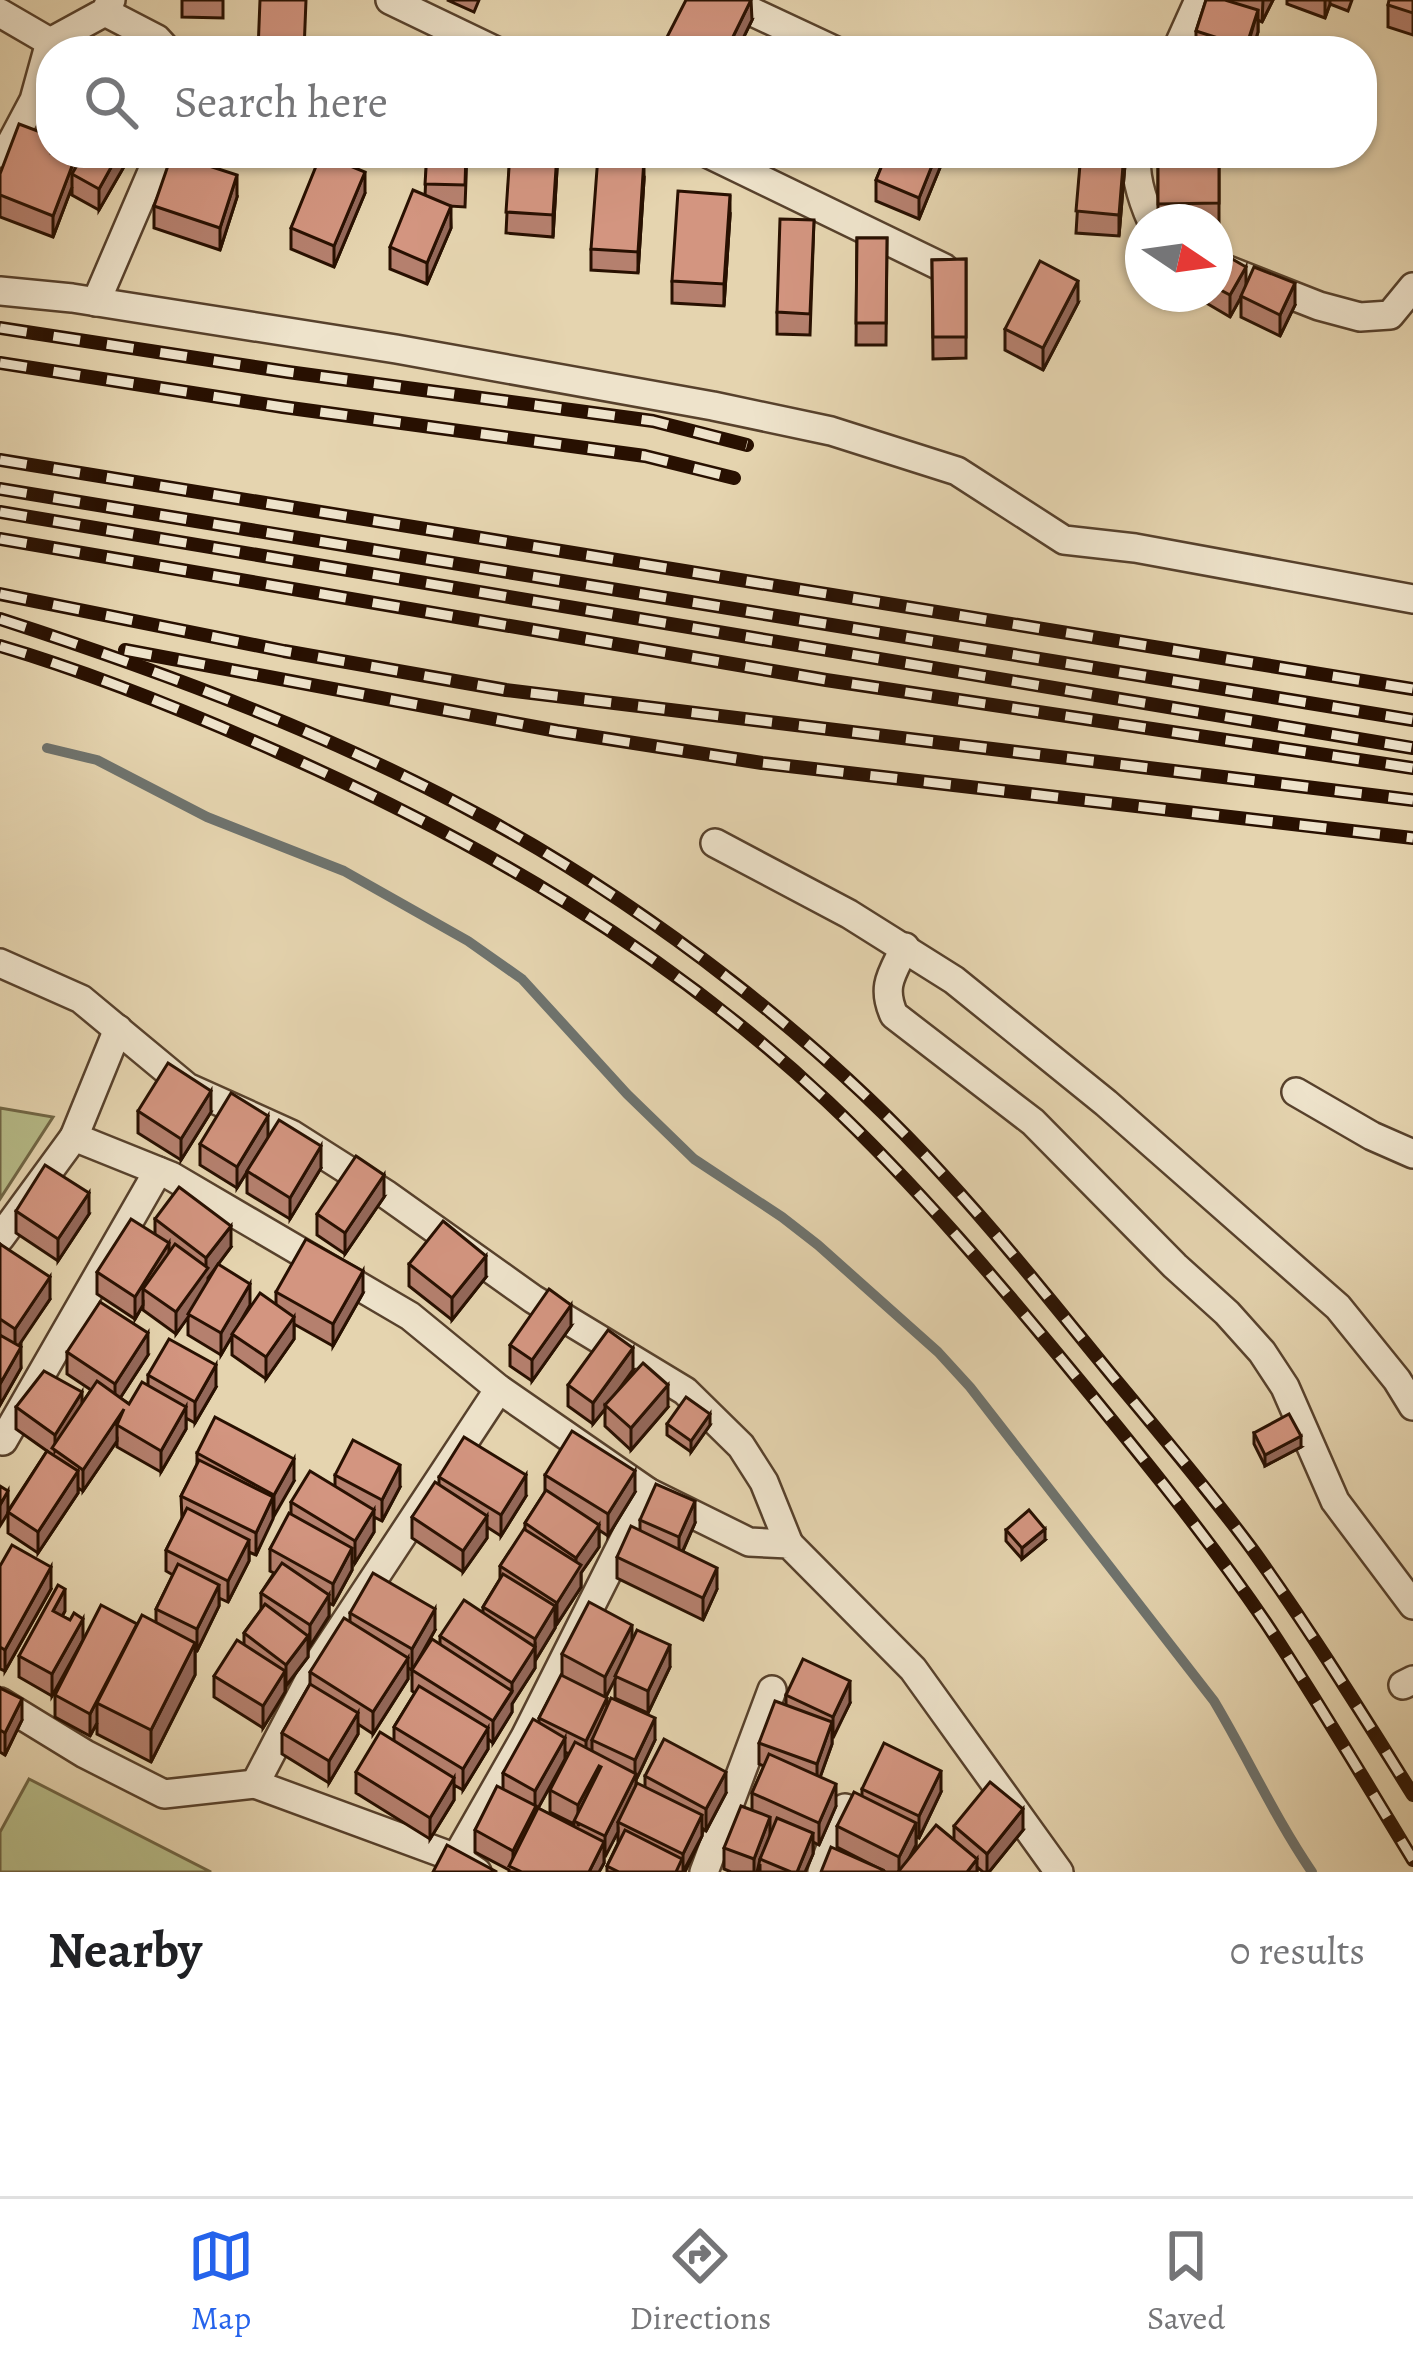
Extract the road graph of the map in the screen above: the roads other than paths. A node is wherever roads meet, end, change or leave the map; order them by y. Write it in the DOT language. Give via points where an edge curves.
graph roads {
  1 [pos="389,0"];
  2 [pos="727,0"];
  3 [pos="1199,0"];
  4 [pos="108,6"];
  5 [pos="0,13"];
  6 [pos="40,36"];
  7 [pos="60,36"];
  8 [pos="153,36"];
  9 [pos="465,36"];
  10 [pos="804,36"];
  11 [pos="1183,36"];
  12 [pos="36,93"];
  13 [pos="0,153"];
  14 [pos="154,168"];
  15 [pos="738,168"];
  16 [pos="1137,168"];
  17 [pos="1145,204"];
  18 [pos="944,268"];
  19 [pos="1233,273"];
  20 [pos="1413,287"];
  21 [pos="0,291"];
  22 [pos="96,302"];
  23 [pos="1413,599"];
  24 [pos="715,843"];
  25 [pos="905,947"];
  26 [pos="0,963"];
  27 [pos="118,1029"];
  28 [pos="1296,1092"];
  29 [pos="74,1137"];
  30 [pos="1413,1154"];
  31 [pos="158,1171"];
  32 [pos="0,1238"];
  33 [pos="499,1389"];
  34 [pos="1413,1406"];
  35 [pos="0,1440"];
  36 [pos="648,1492"];
  37 [pos="789,1544"];
  38 [pos="1413,1605"];
  39 [pos="772,1690"];
  40 [pos="0,1702"];
  41 [pos="255,1784"];
  42 [pos="845,1808"];
  43 [pos="466,1865"];
  44 [pos="704,1872"];
  45 [pos="822,1872"];
  46 [pos="1059,1872"];
  1 -- 9 [label="street"];
  2 -- 10 [label="street"];
  3 -- 11 [label="street"];
  4 -- 7 [label="street"];
  4 -- 8 [label="street"];
  5 -- 6 [label="street"];
  12 -- 13 [label="street"];
  14 -- 22 [label="street"];
  15 -- 18 [label="street"];
  16 -- 17 [label="street"];
  19 -- 20 [label="street" via="1360,317 1390,315"];
  21 -- 22 [label="street"];
  22 -- 23 [label="street" via="812,427 957,471 1064,540"];
  24 -- 25 [label="street"];
  25 -- 34 [label="street" via="1106,1103 1338,1307"];
  25 -- 38 [label="street" via="889,980 893,1015 1033,1122 1262,1352 1335,1501"];
  26 -- 27 [label="street" via="81,999"];
  27 -- 29 [label="street"];
  27 -- 37 [label="street" via="187,1087 291,1134 532,1299 685,1390 741,1446"];
  28 -- 30 [label="street"];
  29 -- 31 [label="street"];
  29 -- 32 [label="street"];
  31 -- 33 [label="street" via="410,1316"];
  31 -- 35 [label="street"];
  33 -- 36 [label="street"];
  33 -- 41 [label="street" via="317,1665"];
  36 -- 37 [label="street" via="749,1542"];
  36 -- 43 [label="street"];
  37 -- 46 [label="street" via="913,1670"];
  39 -- 44 [label="street"];
  40 -- 41 [label="street" via="164,1794"];
  41 -- 43 [label="street"];
  42 -- 45 [label="street"];
}
